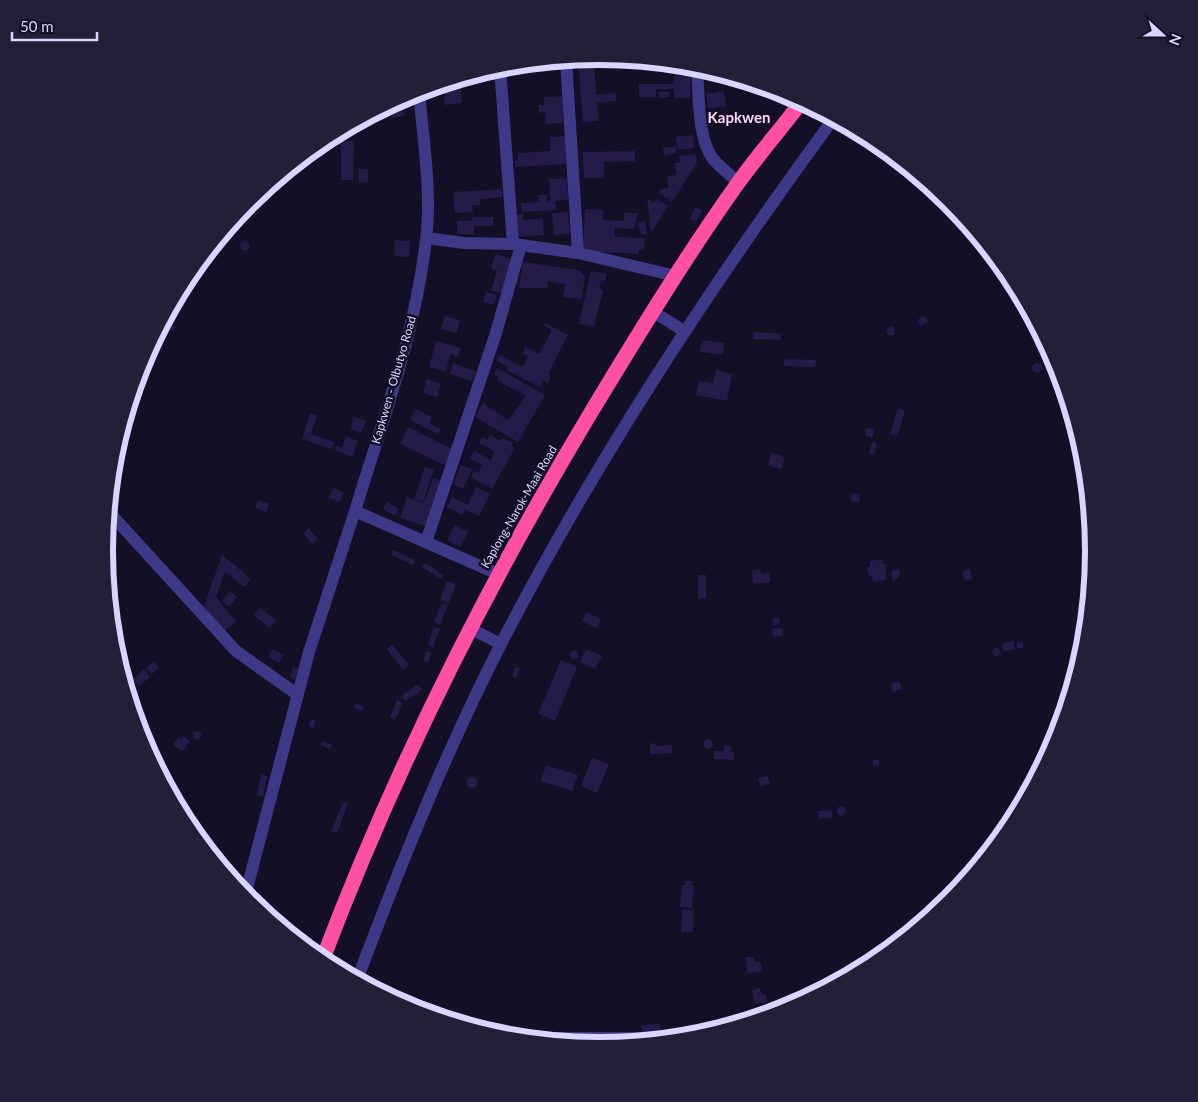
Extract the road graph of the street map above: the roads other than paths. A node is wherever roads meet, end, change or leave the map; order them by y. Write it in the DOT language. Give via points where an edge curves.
graph roads {
  1 [pos="566,66"];
  2 [pos="501,75"];
  3 [pos="698,75"];
  4 [pos="420,100"];
  5 [pos="798,108"];
  6 [pos="830,124"];
  7 [pos="739,183"];
  8 [pos="427,238"];
  9 [pos="517,245"];
  10 [pos="578,253"];
  11 [pos="676,276"];
  12 [pos="652,311"];
  13 [pos="684,331"];
  14 [pos="355,511"];
  15 [pos="114,518"];
  16 [pos="426,542"];
  17 [pos="498,574"];
  18 [pos="469,628"];
  19 [pos="501,644"];
  20 [pos="298,695"];
  21 [pos="248,886"];
  22 [pos="325,953"];
  23 [pos="359,974"];
  1 -- 10 [label="street"];
  2 -- 9 [label="street"];
  3 -- 7 [label="street" via="706,146 712,158"];
  4 -- 8 [label="street, Kapkwen - Olbutyo Road" via="426,170"];
  5 -- 7 [label="highway, Kaplong-Narok-Maai Road"];
  6 -- 13 [label="street"];
  7 -- 11 [label="highway, Kaplong-Narok-Maai Road"];
  8 -- 9 [label="street"];
  8 -- 14 [label="street, Kapkwen - Olbutyo Road" via="412,320"];
  9 -- 10 [label="street"];
  9 -- 16 [label="street" via="496,332"];
  10 -- 11 [label="street"];
  11 -- 12 [label="highway, Kaplong-Narok-Maai Road"];
  12 -- 13 [label="street"];
  12 -- 17 [label="highway, Kaplong-Narok-Maai Road" via="536,504"];
  13 -- 19 [label="street" via="582,495"];
  14 -- 16 [label="street"];
  14 -- 20 [label="street, Kapkwen - Olbutyo Road"];
  15 -- 20 [label="street" via="236,651"];
  16 -- 17 [label="street"];
  17 -- 18 [label="highway, Kaplong-Narok-Maai Road"];
  18 -- 19 [label="street"];
  18 -- 22 [label="highway, Kaplong-Narok-Maai Road" via="388,799"];
  19 -- 23 [label="street" via="448,757"];
  20 -- 21 [label="street, Kapkwen - Olbutyo Road"];
}
